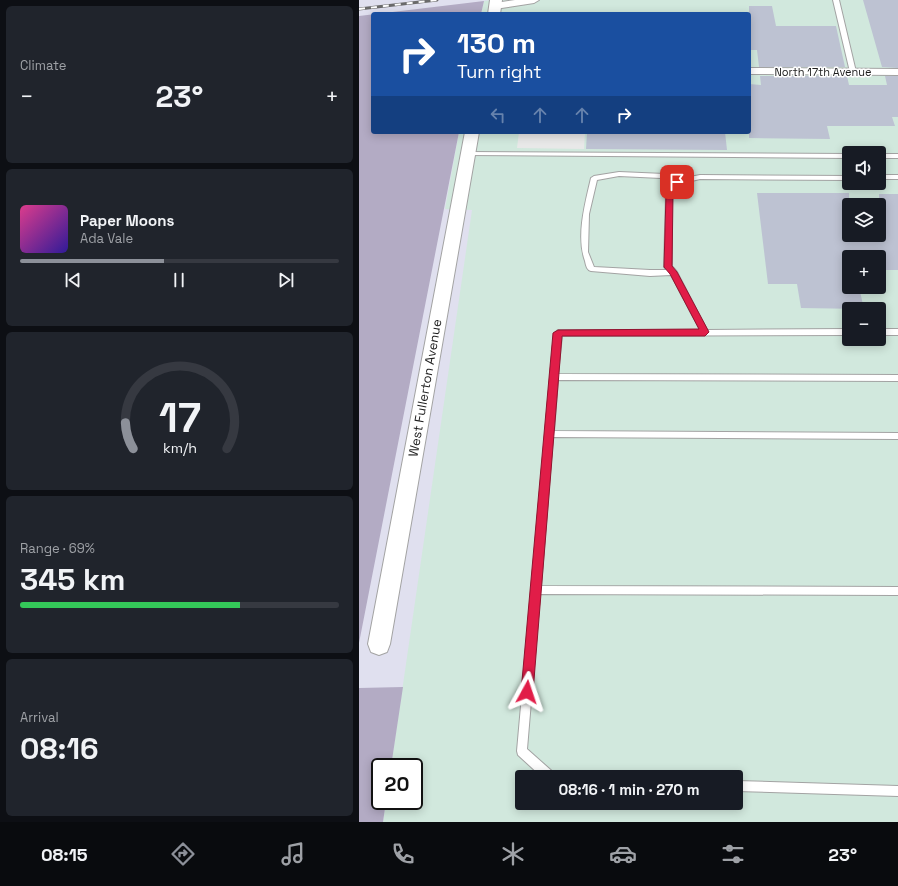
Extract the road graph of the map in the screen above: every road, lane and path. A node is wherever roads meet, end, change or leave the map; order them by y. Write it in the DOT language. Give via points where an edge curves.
graph roads {
  1 [pos="534,0"];
  2 [pos="836,0"];
  3 [pos="495,7"];
  4 [pos="751,71"];
  5 [pos="853,72"];
  6 [pos="898,72"];
  7 [pos="472,134"];
  8 [pos="468,154"];
  9 [pos="842,156"];
  10 [pos="886,156"];
  11 [pos="898,156"];
  12 [pos="700,177"];
  13 [pos="886,177"];
  14 [pos="898,177"];
  15 [pos="842,178"];
  16 [pos="673,272"];
  17 [pos="705,332"];
  18 [pos="842,332"];
  19 [pos="886,332"];
  20 [pos="898,332"];
  21 [pos="554,377"];
  22 [pos="898,378"];
  23 [pos="549,434"];
  24 [pos="898,436"];
  25 [pos="536,590"];
  26 [pos="898,591"];
  27 [pos="379,644"];
  28 [pos="543,770"];
  29 [pos="743,786"];
  30 [pos="898,791"];
  1 -- 3 [label="street"];
  2 -- 5 [label="lane"];
  4 -- 5 [label="street, North 17th Avenue"];
  5 -- 6 [label="street, North 17th Avenue"];
  7 -- 8 [label="street, West Fullerton Avenue"];
  8 -- 9 [label="lane"];
  8 -- 27 [label="street, West Fullerton Avenue"];
  10 -- 11 [label="lane"];
  12 -- 15 [label="lane"];
  12 -- 16 [label="lane" via="677,182 669,194 668,267"];
  12 -- 16 [label="lane" via="619,174 595,178 586,214 585,252 591,269"];
  13 -- 14 [label="lane"];
  16 -- 17 [label="lane"];
  17 -- 18 [label="lane"];
  17 -- 21 [label="lane" via="558,333"];
  19 -- 20 [label="lane"];
  21 -- 22 [label="lane"];
  21 -- 23 [label="lane"];
  23 -- 24 [label="lane"];
  23 -- 25 [label="lane"];
  25 -- 26 [label="lane"];
  25 -- 28 [label="lane" via="522,750"];
  29 -- 30 [label="lane"];
}
